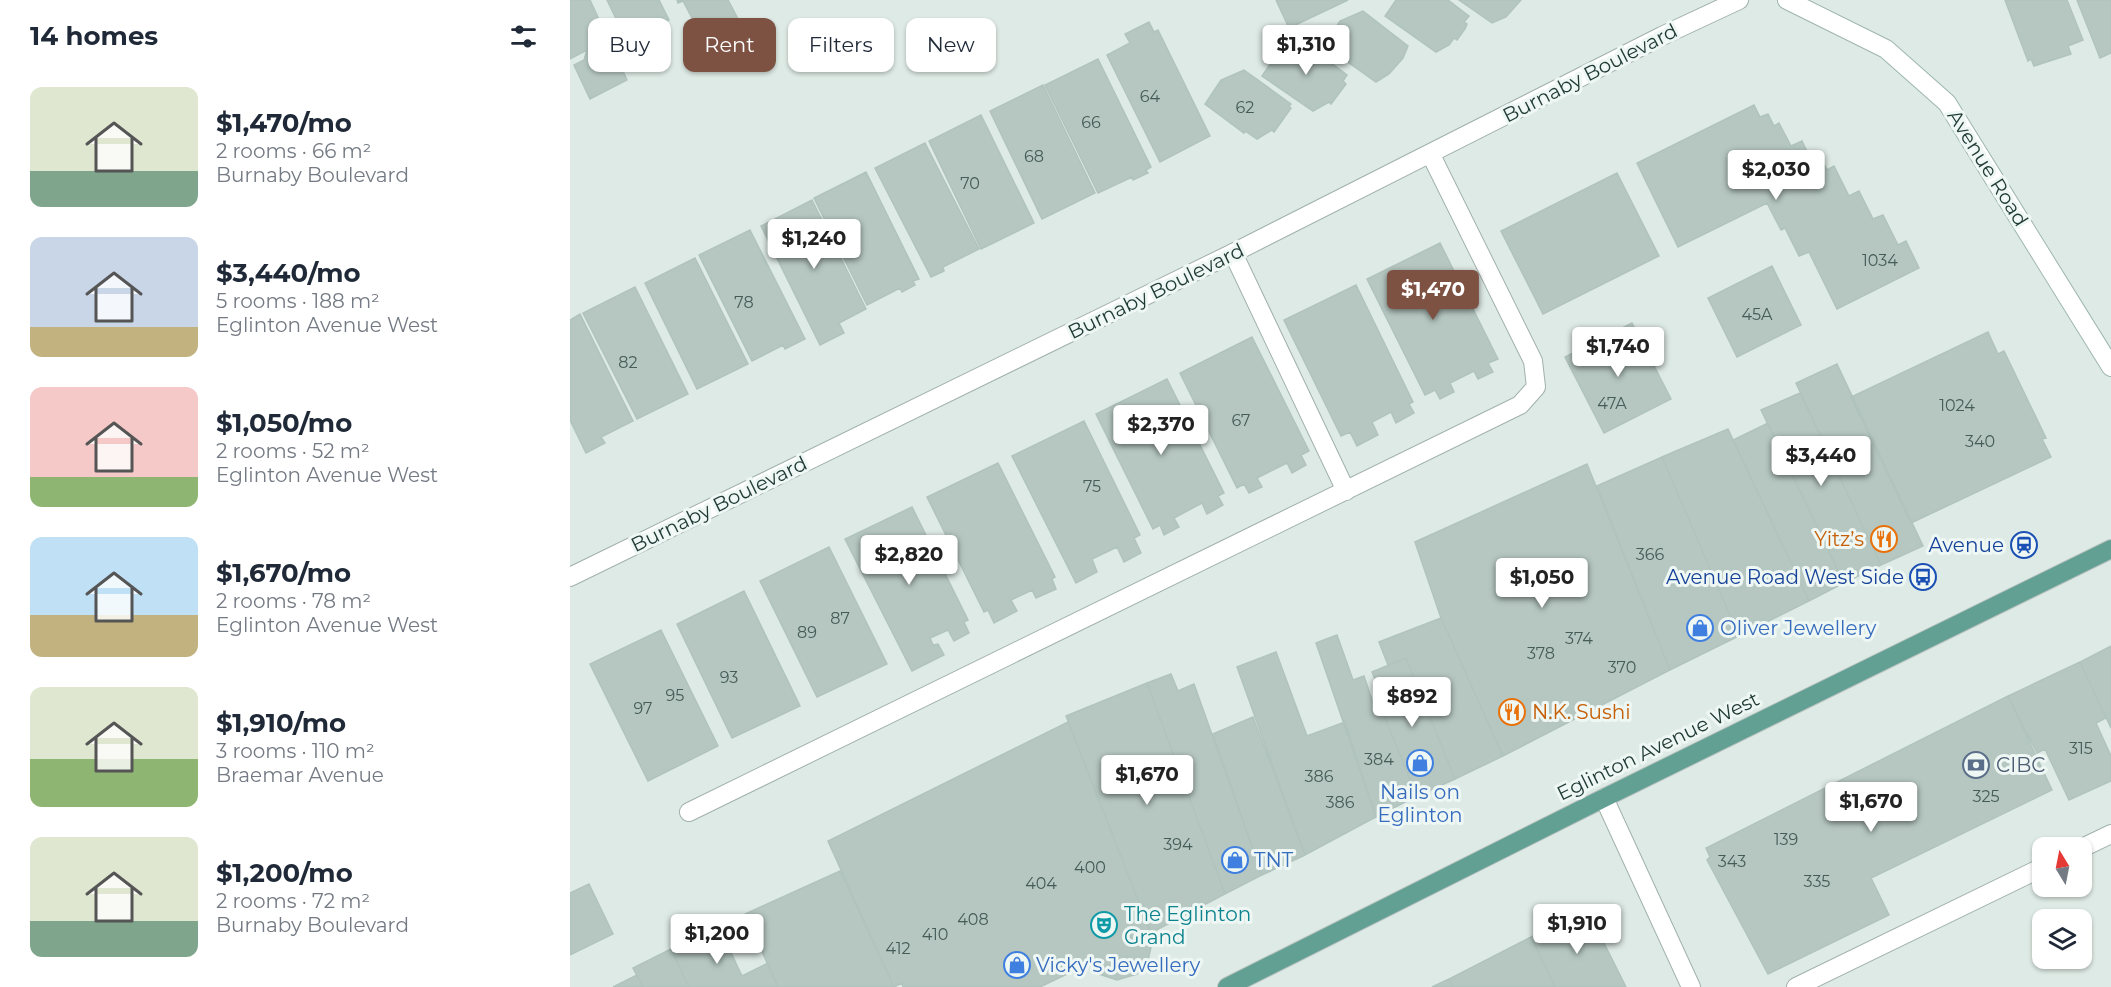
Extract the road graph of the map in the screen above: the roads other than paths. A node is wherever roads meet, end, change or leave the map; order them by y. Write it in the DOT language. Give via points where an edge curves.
graph roads {
  1 [pos="1739,0"];
  2 [pos="1787,0"];
  3 [pos="1431,155"];
  4 [pos="1233,253"];
  5 [pos="2111,367"];
  6 [pos="1346,491"];
  7 [pos="2111,549"];
  8 [pos="570,577"];
  9 [pos="1604,798"];
  10 [pos="689,812"];
  11 [pos="2111,834"];
  12 [pos="2092,843"];
  13 [pos="2032,872"];
  14 [pos="1227,987"];
  15 [pos="1691,987"];
  16 [pos="1796,987"];
  1 -- 3 [label="street, Burnaby Boulevard"];
  2 -- 5 [label="street, Avenue Road" via="1886,49 1947,103"];
  3 -- 4 [label="street, Burnaby Boulevard"];
  3 -- 6 [label="street" via="1533,361 1536,387 1520,405"];
  4 -- 6 [label="street"];
  4 -- 8 [label="street, Burnaby Boulevard"];
  6 -- 10 [label="street"];
  7 -- 9 [label="main road, Eglinton Avenue West"];
  9 -- 14 [label="main road, Eglinton Avenue West"];
  9 -- 15 [label="street"];
  11 -- 12 [label="street"];
  13 -- 16 [label="street"];
}
